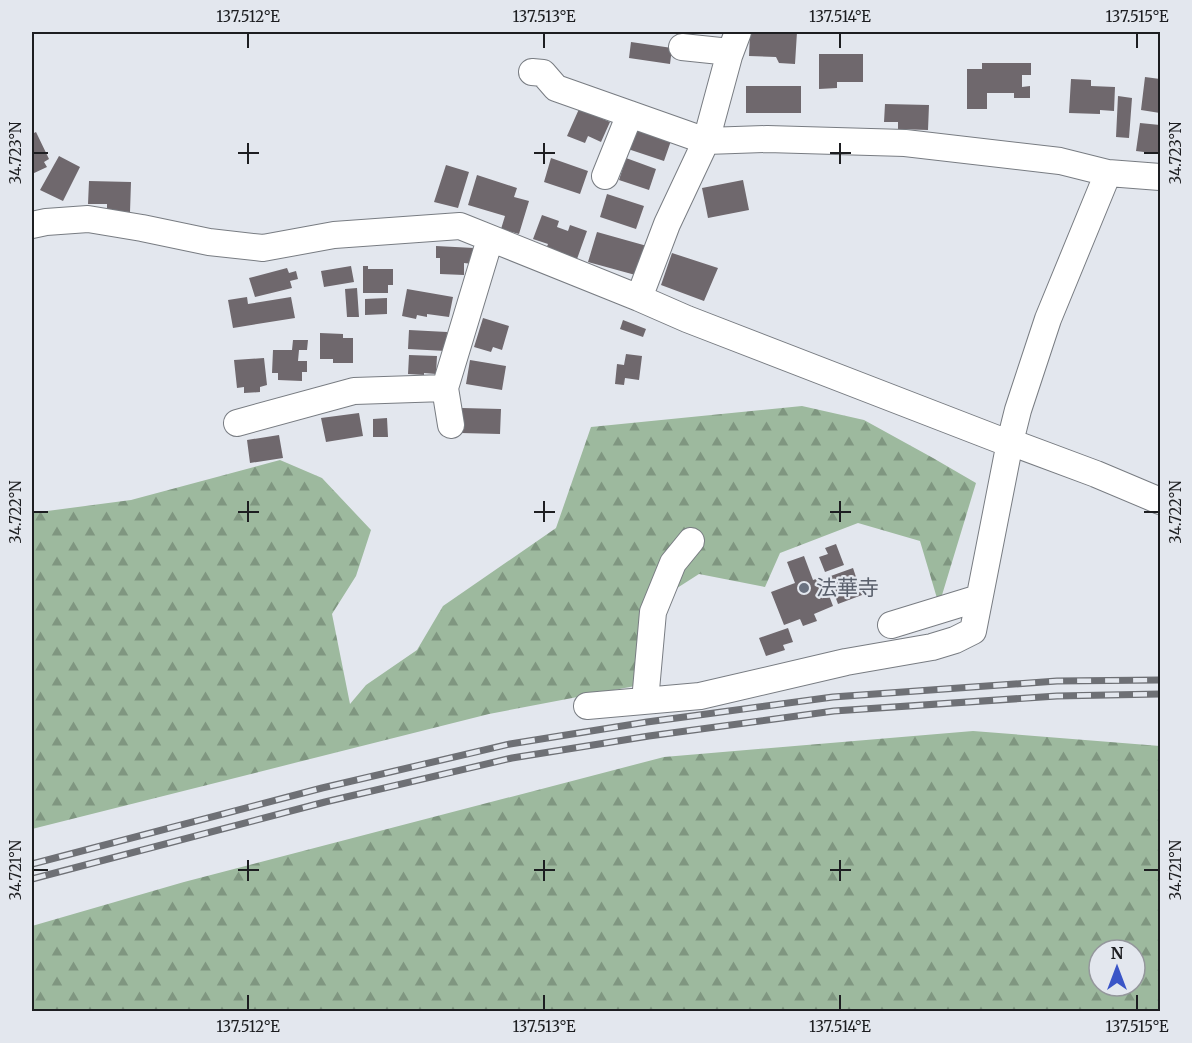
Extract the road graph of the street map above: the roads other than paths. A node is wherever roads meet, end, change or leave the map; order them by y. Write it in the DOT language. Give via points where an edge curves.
graph roads {
  1 [pos="734,42"];
  2 [pos="682,47"];
  3 [pos="532,72"];
  4 [pos="630,114"];
  5 [pos="706,141"];
  6 [pos="1108,173"];
  7 [pos="605,176"];
  8 [pos="1161,177"];
  9 [pos="32,225"];
  10 [pos="490,239"];
  11 [pos="639,298"];
  12 [pos="445,388"];
  13 [pos="237,423"];
  14 [pos="451,424"];
  15 [pos="1010,442"];
  16 [pos="1161,501"];
  17 [pos="691,541"];
  18 [pos="979,598"];
  19 [pos="891,625"];
  20 [pos="645,701"];
  21 [pos="587,706"];
  1 -- 2 [label="street"];
  1 -- 5 [label="street"];
  3 -- 4 [label="street" via="543,73 556,88"];
  4 -- 5 [label="street"];
  4 -- 7 [label="street"];
  5 -- 6 [label="street" via="905,143 1060,161"];
  5 -- 11 [label="street"];
  6 -- 8 [label="street"];
  6 -- 15 [label="street" via="1048,319"];
  9 -- 10 [label="street" via="88,219 263,248 334,234 460,226"];
  10 -- 11 [label="street"];
  10 -- 12 [label="street"];
  11 -- 15 [label="street"];
  12 -- 13 [label="street" via="354,390"];
  12 -- 14 [label="street"];
  15 -- 16 [label="street"];
  15 -- 18 [label="street"];
  17 -- 20 [label="street" via="673,563 653,612"];
  18 -- 19 [label="street"];
  18 -- 20 [label="street" via="972,631 955,640 700,696"];
  20 -- 21 [label="street"];
}
